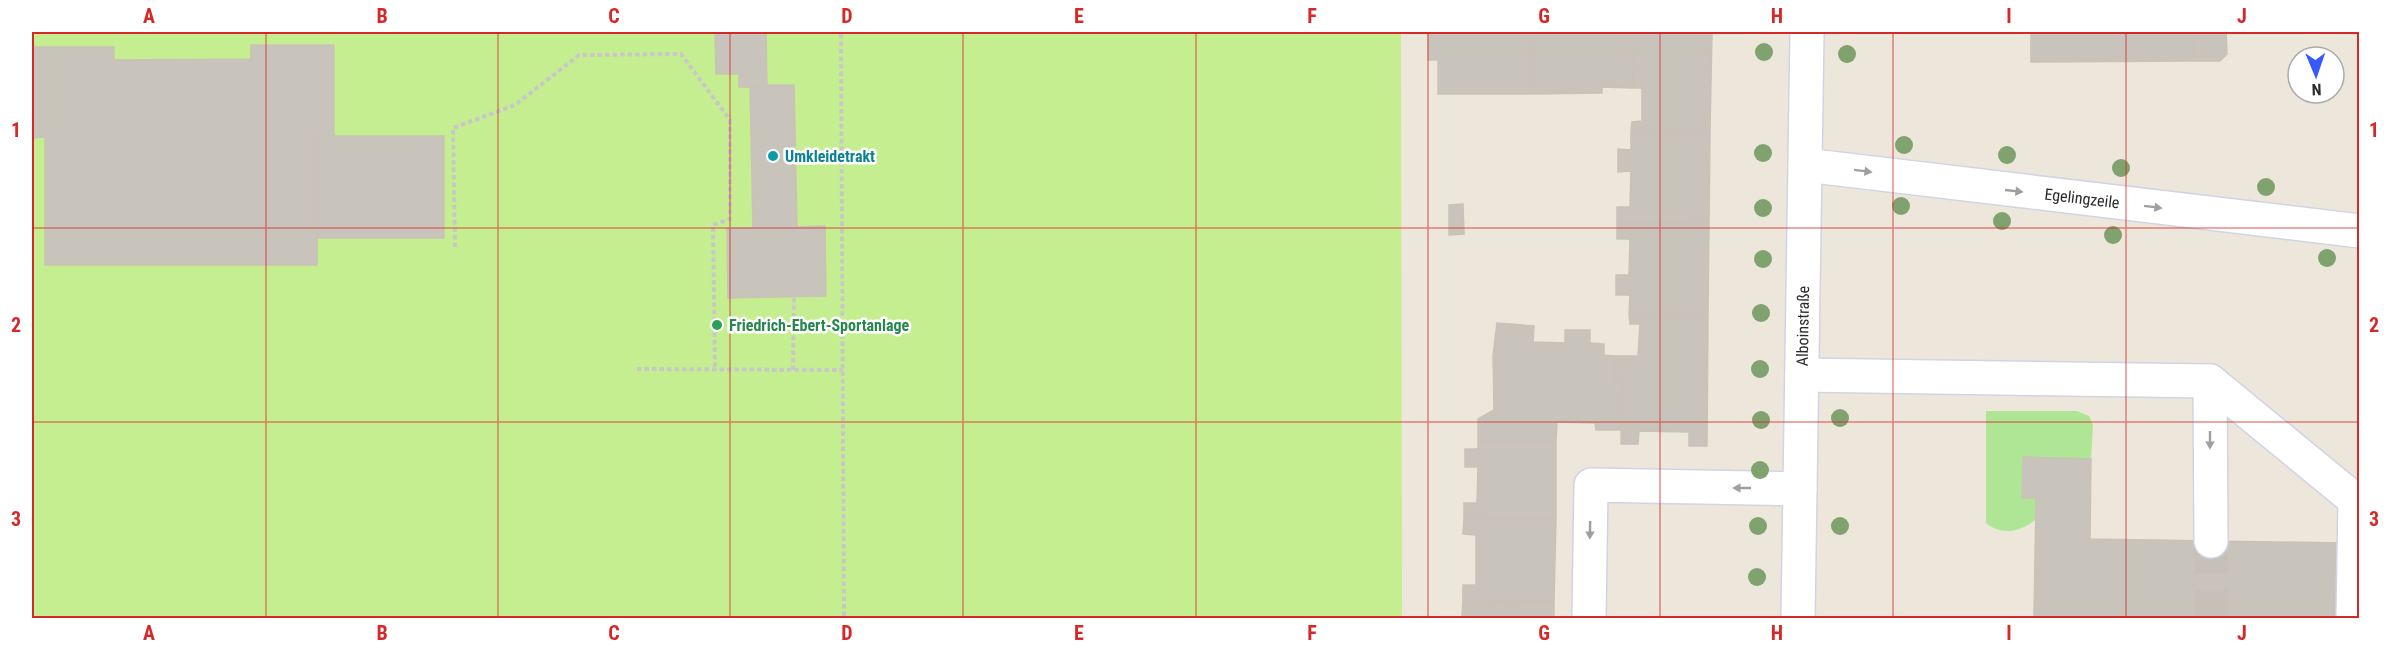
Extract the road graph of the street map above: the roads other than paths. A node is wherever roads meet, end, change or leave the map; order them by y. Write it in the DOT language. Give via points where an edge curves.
graph roads {
  1 [pos="1807,32"];
  2 [pos="1805,165"];
  3 [pos="2360,231"];
  4 [pos="1802,375"];
  5 [pos="2210,381"];
  6 [pos="1800,489"];
  7 [pos="2211,541"];
  8 [pos="1589,618"];
  9 [pos="1798,618"];
  10 [pos="2353,618"];
  1 -- 2 [label="street, Alboinstraße"];
  2 -- 3 [label="street, Egelingzeile, one-way"];
  2 -- 4 [label="street, Alboinstraße"];
  4 -- 5 [label="street"];
  4 -- 6 [label="street, Alboinstraße"];
  5 -- 7 [label="street, one-way"];
  5 -- 10 [label="street" via="2355,500"];
  6 -- 8 [label="street, one-way" via="1591,485"];
  6 -- 9 [label="street, Alboinstraße"];
}
